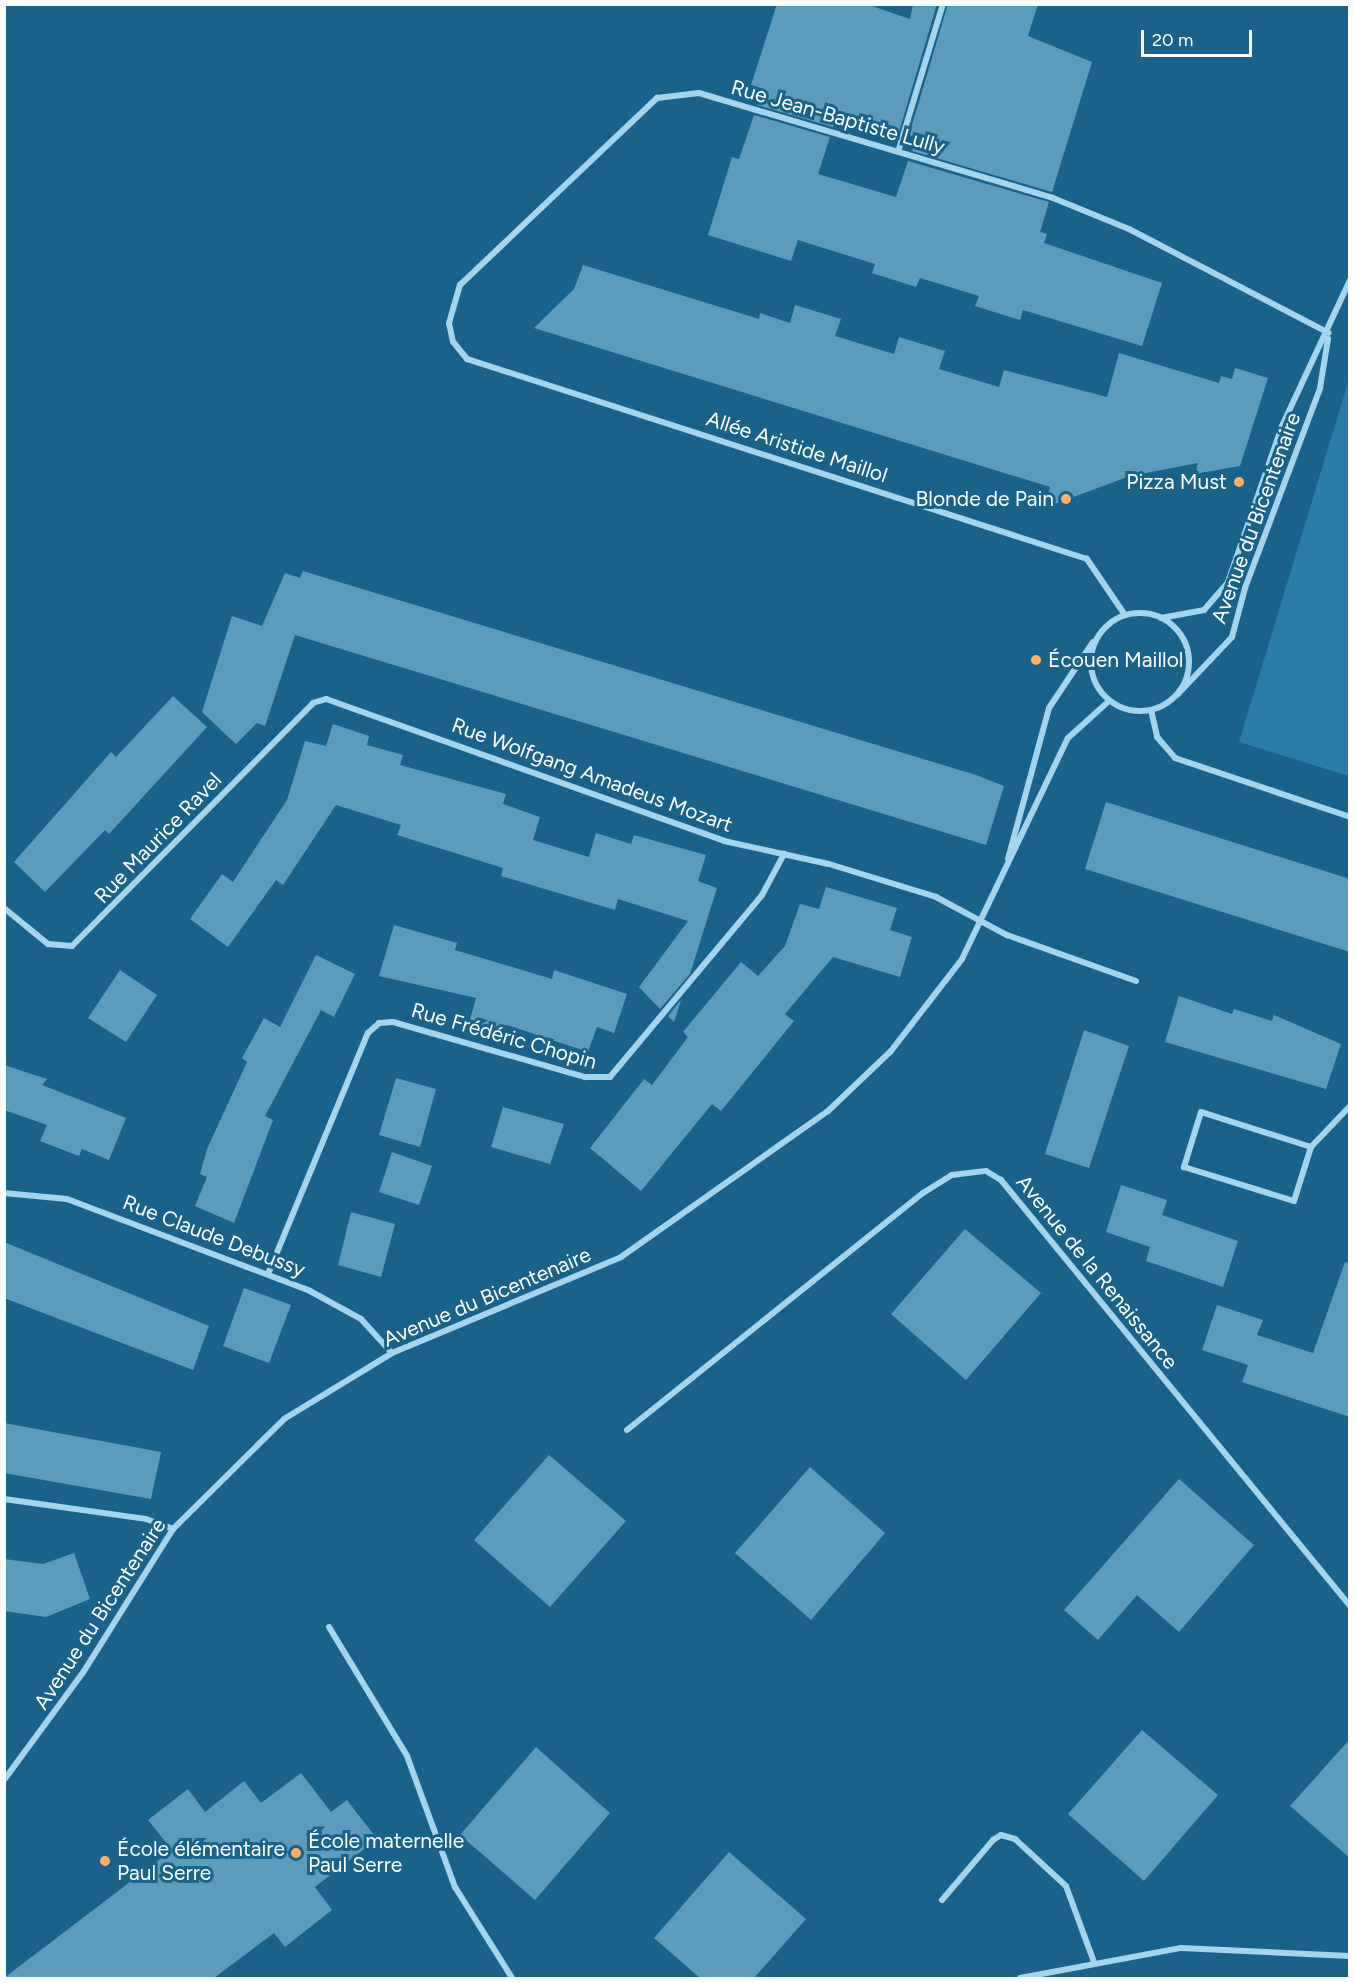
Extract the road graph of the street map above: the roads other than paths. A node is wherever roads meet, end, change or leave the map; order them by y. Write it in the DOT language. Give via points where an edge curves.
graph roads {
  1 [pos="943,4"];
  2 [pos="898,152"];
  3 [pos="1350,280"];
  4 [pos="1329,333"];
  5 [pos="467,359"];
  6 [pos="1125,615"];
  7 [pos="1161,618"];
  8 [pos="1099,635"];
  9 [pos="1177,695"];
  10 [pos="327,699"];
  11 [pos="1109,701"];
  12 [pos="1151,710"];
  13 [pos="1350,816"];
  14 [pos="784,854"];
  15 [pos="1005,871"];
  16 [pos="4,908"];
  17 [pos="983,922"];
  18 [pos="1136,981"];
  19 [pos="1350,1106"];
  20 [pos="1311,1147"];
  21 [pos="4,1192"];
  22 [pos="268,1274"];
  23 [pos="392,1353"];
  24 [pos="627,1430"];
  25 [pos="4,1499"];
  26 [pos="174,1529"];
  27 [pos="1350,1606"];
  28 [pos="329,1627"];
  29 [pos="4,1780"];
  30 [pos="942,1900"];
  31 [pos="1350,1956"];
  32 [pos="1094,1962"];
  33 [pos="512,1978"];
  34 [pos="1020,1978"];
  1 -- 2 [label="street"];
  2 -- 4 [label="street, Rue Jean-Baptiste Lully" via="1053,198 1130,229"];
  2 -- 5 [label="street, Rue Jean-Baptiste Lully" via="699,93 657,98 460,285 449,323 453,342"];
  3 -- 4 [label="street, Avenue du Bicentenaire"];
  4 -- 7 [label="street, Avenue du Bicentenaire" via="1282,426 1228,582 1203,610"];
  4 -- 9 [label="street, Avenue du Bicentenaire" via="1320,388 1245,588 1232,636"];
  5 -- 6 [label="street, Allée Aristide Maillol" via="1087,559"];
  6 -- 7 [label="street"];
  6 -- 8 [label="street"];
  7 -- 9 [label="street" via="1184,640 1189,663"];
  8 -- 11 [label="street" via="1092,675"];
  8 -- 15 [label="street, Avenue du Bicentenaire" via="1049,708"];
  9 -- 12 [label="street"];
  10 -- 14 [label="street, Rue Wolfgang Amadeus Mozart" via="638,813"];
  10 -- 16 [label="street, Rue Maurice Ravel" via="313,703 72,946 48,944"];
  11 -- 12 [label="street" via="1125,710"];
  11 -- 15 [label="street, Avenue du Bicentenaire" via="1068,738"];
  12 -- 13 [label="street" via="1157,737 1174,758"];
  14 -- 17 [label="street, Rue Wolfgang Amadeus Mozart" via="936,897"];
  14 -- 22 [label="street, Rue Frédéric Chopin" via="762,895 610,1077 585,1077 393,1022 379,1023 364,1044"];
  15 -- 17 [label="street, Avenue du Bicentenaire"];
  17 -- 18 [label="street, Rue Wolfgang Amadeus Mozart" via="1055,955"];
  17 -- 23 [label="street, Avenue du Bicentenaire" via="933,1003 828,1111 621,1257"];
  19 -- 20 [label="street"];
  20 -- 20 [label="street" via="1201,1112 1184,1167 1294,1202"];
  21 -- 22 [label="street, Rue Claude Debussy" via="67,1199"];
  22 -- 23 [label="street, Rue Claude Debussy" via="338,1304 377,1332"];
  23 -- 26 [label="street, Avenue du Bicentenaire" via="284,1419"];
  24 -- 27 [label="street, Avenue de la Renaissance" via="923,1193 952,1175 986,1171 1006,1187"];
  25 -- 26 [label="street" via="146,1519"];
  26 -- 29 [label="street, Avenue du Bicentenaire" via="84,1671"];
  28 -- 33 [label="street" via="407,1756 455,1887"];
  30 -- 32 [label="street" via="993,1840 1001,1835 1015,1839 1066,1886"];
  31 -- 32 [label="street" via="1181,1948"];
  32 -- 34 [label="street"];
}
